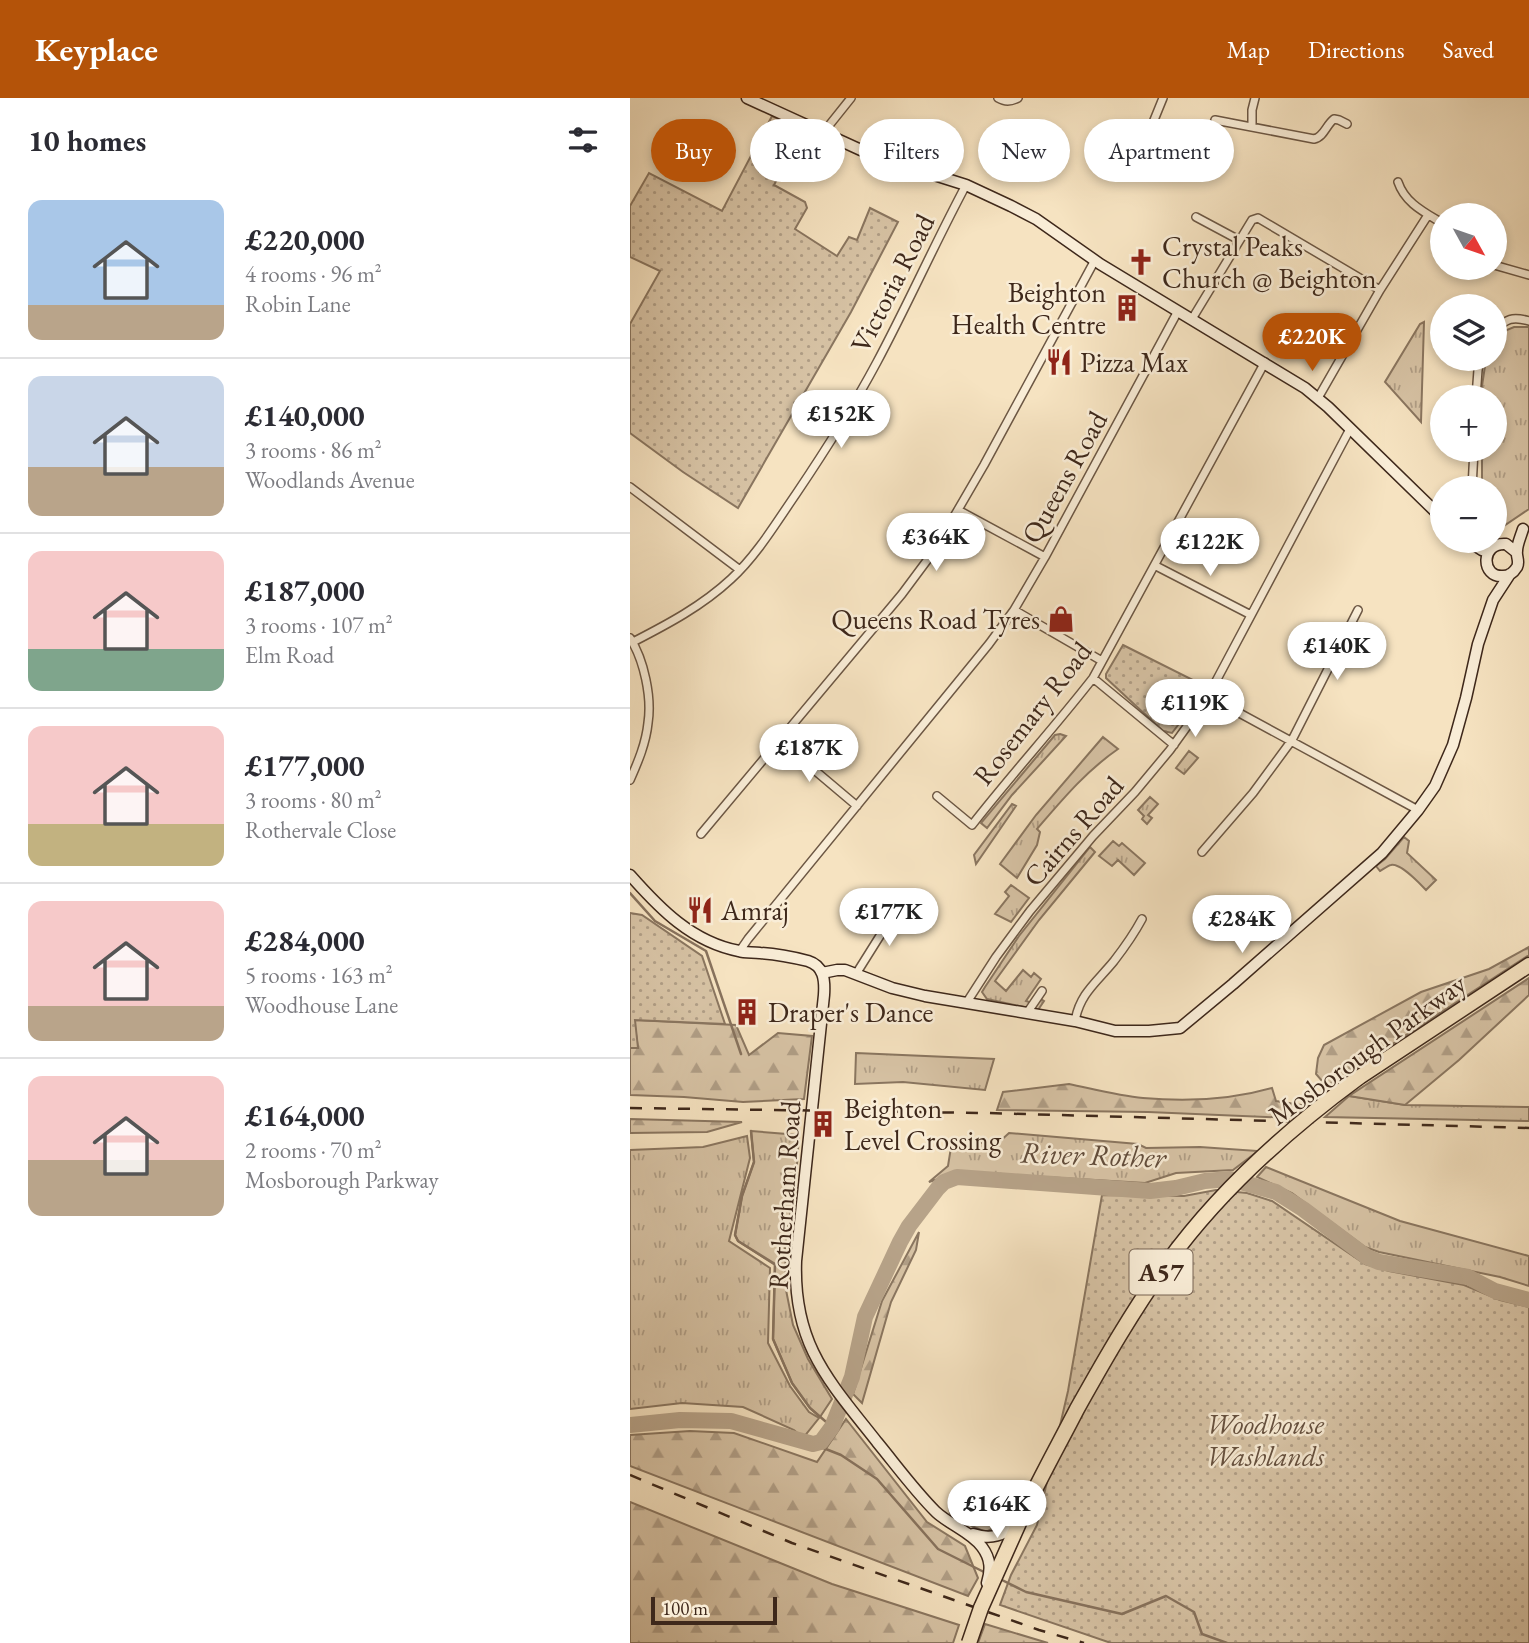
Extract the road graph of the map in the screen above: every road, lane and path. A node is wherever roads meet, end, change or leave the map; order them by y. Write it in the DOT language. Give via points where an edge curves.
graph roads {
  1 [pos="747,98"];
  2 [pos="851,98"];
  3 [pos="998,98"];
  4 [pos="1018,98"];
  5 [pos="1163,98"];
  6 [pos="1255,98"];
  7 [pos="793,119"];
  8 [pos="834,119"];
  9 [pos="1154,119"];
  10 [pos="1234,124"];
  11 [pos="1347,124"];
  12 [pos="1252,127"];
  13 [pos="845,143"];
  14 [pos="1398,183"];
  15 [pos="966,186"];
  16 [pos="1428,215"];
  17 [pos="1196,217"];
  18 [pos="1239,240"];
  19 [pos="1095,260"];
  20 [pos="1507,269"];
  21 [pos="1529,275"];
  22 [pos="1380,290"];
  23 [pos="1178,311"];
  24 [pos="1192,319"];
  25 [pos="1507,320"];
  26 [pos="1529,321"];
  27 [pos="1265,362"];
  28 [pos="1318,398"];
  29 [pos="1350,429"];
  30 [pos="630,488"];
  31 [pos="1430,505"];
  32 [pos="958,510"];
  33 [pos="1526,527"];
  34 [pos="1507,540"];
  35 [pos="1507,545"];
  36 [pos="1516,552"];
  37 [pos="1488,553"];
  38 [pos="1045,557"];
  39 [pos="1156,566"];
  40 [pos="740,570"];
  41 [pos="1510,574"];
  42 [pos="1495,575"];
  43 [pos="1496,594"];
  44 [pos="1014,610"];
  45 [pos="1358,610"];
  46 [pos="1251,615"];
  47 [pos="631,640"];
  48 [pos="1102,662"];
  49 [pos="1093,678"];
  50 [pos="1208,696"];
  51 [pos="1292,740"];
  52 [pos="779,741"];
  53 [pos="1174,745"];
  54 [pos="630,780"];
  55 [pos="937,796"];
  56 [pos="856,806"];
  57 [pos="1418,810"];
  58 [pos="701,834"];
  59 [pos="1202,852"];
  60 [pos="630,875"];
  61 [pos="877,895"];
  62 [pos="898,907"];
  63 [pos="890,919"];
  64 [pos="1142,919"];
  65 [pos="739,952"];
  66 [pos="1529,965"];
  67 [pos="822,973"];
  68 [pos="856,974"];
  69 [pos="1042,991"];
  70 [pos="967,1002"];
  71 [pos="1027,1013"];
  72 [pos="1075,1021"];
  73 [pos="1023,1514"];
  74 [pos="963,1531"];
  75 [pos="992,1574"];
  76 [pos="969,1643"];
  1 -- 7 [label="street"];
  2 -- 8 [label="street"];
  3 -- 4 [label="street"];
  5 -- 9 [label="street"];
  6 -- 12 [label="street"];
  10 -- 12 [label="street"];
  11 -- 12 [label="street" via="1334,120 1314,139"];
  13 -- 15 [label="street"];
  14 -- 16 [label="street" via="1405,198"];
  15 -- 19 [label="street" via="1036,219"];
  15 -- 40 [label="street, Victoria Road" via="877,363 815,466"];
  16 -- 22 [label="street"];
  17 -- 18 [label="street"];
  18 -- 22 [label="street" via="1258,218"];
  18 -- 24 [label="street"];
  19 -- 23 [label="street"];
  19 -- 32 [label="street"];
  20 -- 21 [label="street"];
  22 -- 28 [label="street"];
  23 -- 24 [label="street"];
  23 -- 38 [label="street, Queens Road"];
  24 -- 27 [label="street"];
  25 -- 26 [label="street"];
  27 -- 28 [label="street"];
  27 -- 39 [label="street, Rosemary Road"];
  28 -- 29 [label="street"];
  29 -- 31 [label="street"];
  29 -- 46 [label="street, Cairns Road"];
  30 -- 40 [label="street"];
  32 -- 38 [label="street"];
  32 -- 52 [label="street" via="902,594"];
  33 -- 34 [label="street"];
  33 -- 36 [label="street"];
  35 -- 36 [label="street"];
  36 -- 41 [label="street" via="1518,563"];
  37 -- 42 [label="street" via="1486,562"];
  38 -- 44 [label="street, Queens Road"];
  39 -- 46 [label="street"];
  39 -- 48 [label="street, Rosemary Road"];
  40 -- 47 [label="street, Victoria Road" via="688,612"];
  41 -- 42 [label="street"];
  41 -- 43 [label="street"];
  42 -- 43 [label="street"];
  43 -- 57 [label="street" via="1478,644 1453,745 1435,786"];
  44 -- 48 [label="street"];
  44 -- 56 [label="street, Queens Road"];
  45 -- 51 [label="street"];
  46 -- 50 [label="street, Cairns Road"];
  47 -- 54 [label="street" via="643,669 649,720"];
  48 -- 49 [label="street, Rosemary Road"];
  49 -- 53 [label="street"];
  49 -- 55 [label="street, Rosemary Road" via="972,825"];
  50 -- 51 [label="street"];
  50 -- 53 [label="street, Cairns Road"];
  51 -- 57 [label="street"];
  51 -- 59 [label="street"];
  52 -- 56 [label="street"];
  52 -- 58 [label="street"];
  53 -- 70 [label="street, Cairns Road" via="1030,911"];
  56 -- 65 [label="street, Queens Road"];
  57 -- 72 [label="street" via="1382,853 1180,1028 1115,1031"];
  60 -- 65 [label="street" via="676,922"];
  61 -- 63 [label="street" via="872,904"];
  62 -- 63 [label="street"];
  63 -- 68 [label="street"];
  64 -- 72 [label="street" via="1083,997"];
  65 -- 67 [label="street" via="808,961"];
  66 -- 73 [label="highway, Mosborough Parkway / A57, bridge" via="1358,1078 1304,1120 1197,1224 1114,1342"];
  67 -- 68 [label="street" via="840,970"];
  67 -- 74 [label="street, Rotherham Road" via="824,995 796,1261 799,1309 820,1368 834,1388 922,1498"];
  68 -- 70 [label="street" via="892,988"];
  69 -- 71 [label="street"];
  70 -- 71 [label="street"];
  71 -- 72 [label="street"];
  73 -- 74 [label="street" via="996,1537"];
  73 -- 75 [label="highway, Mosborough Parkway / A57"];
  74 -- 75 [label="street, Rotherham Road" via="984,1549"];
  75 -- 76 [label="highway, Mosborough Parkway / A57, bridge"];
}
